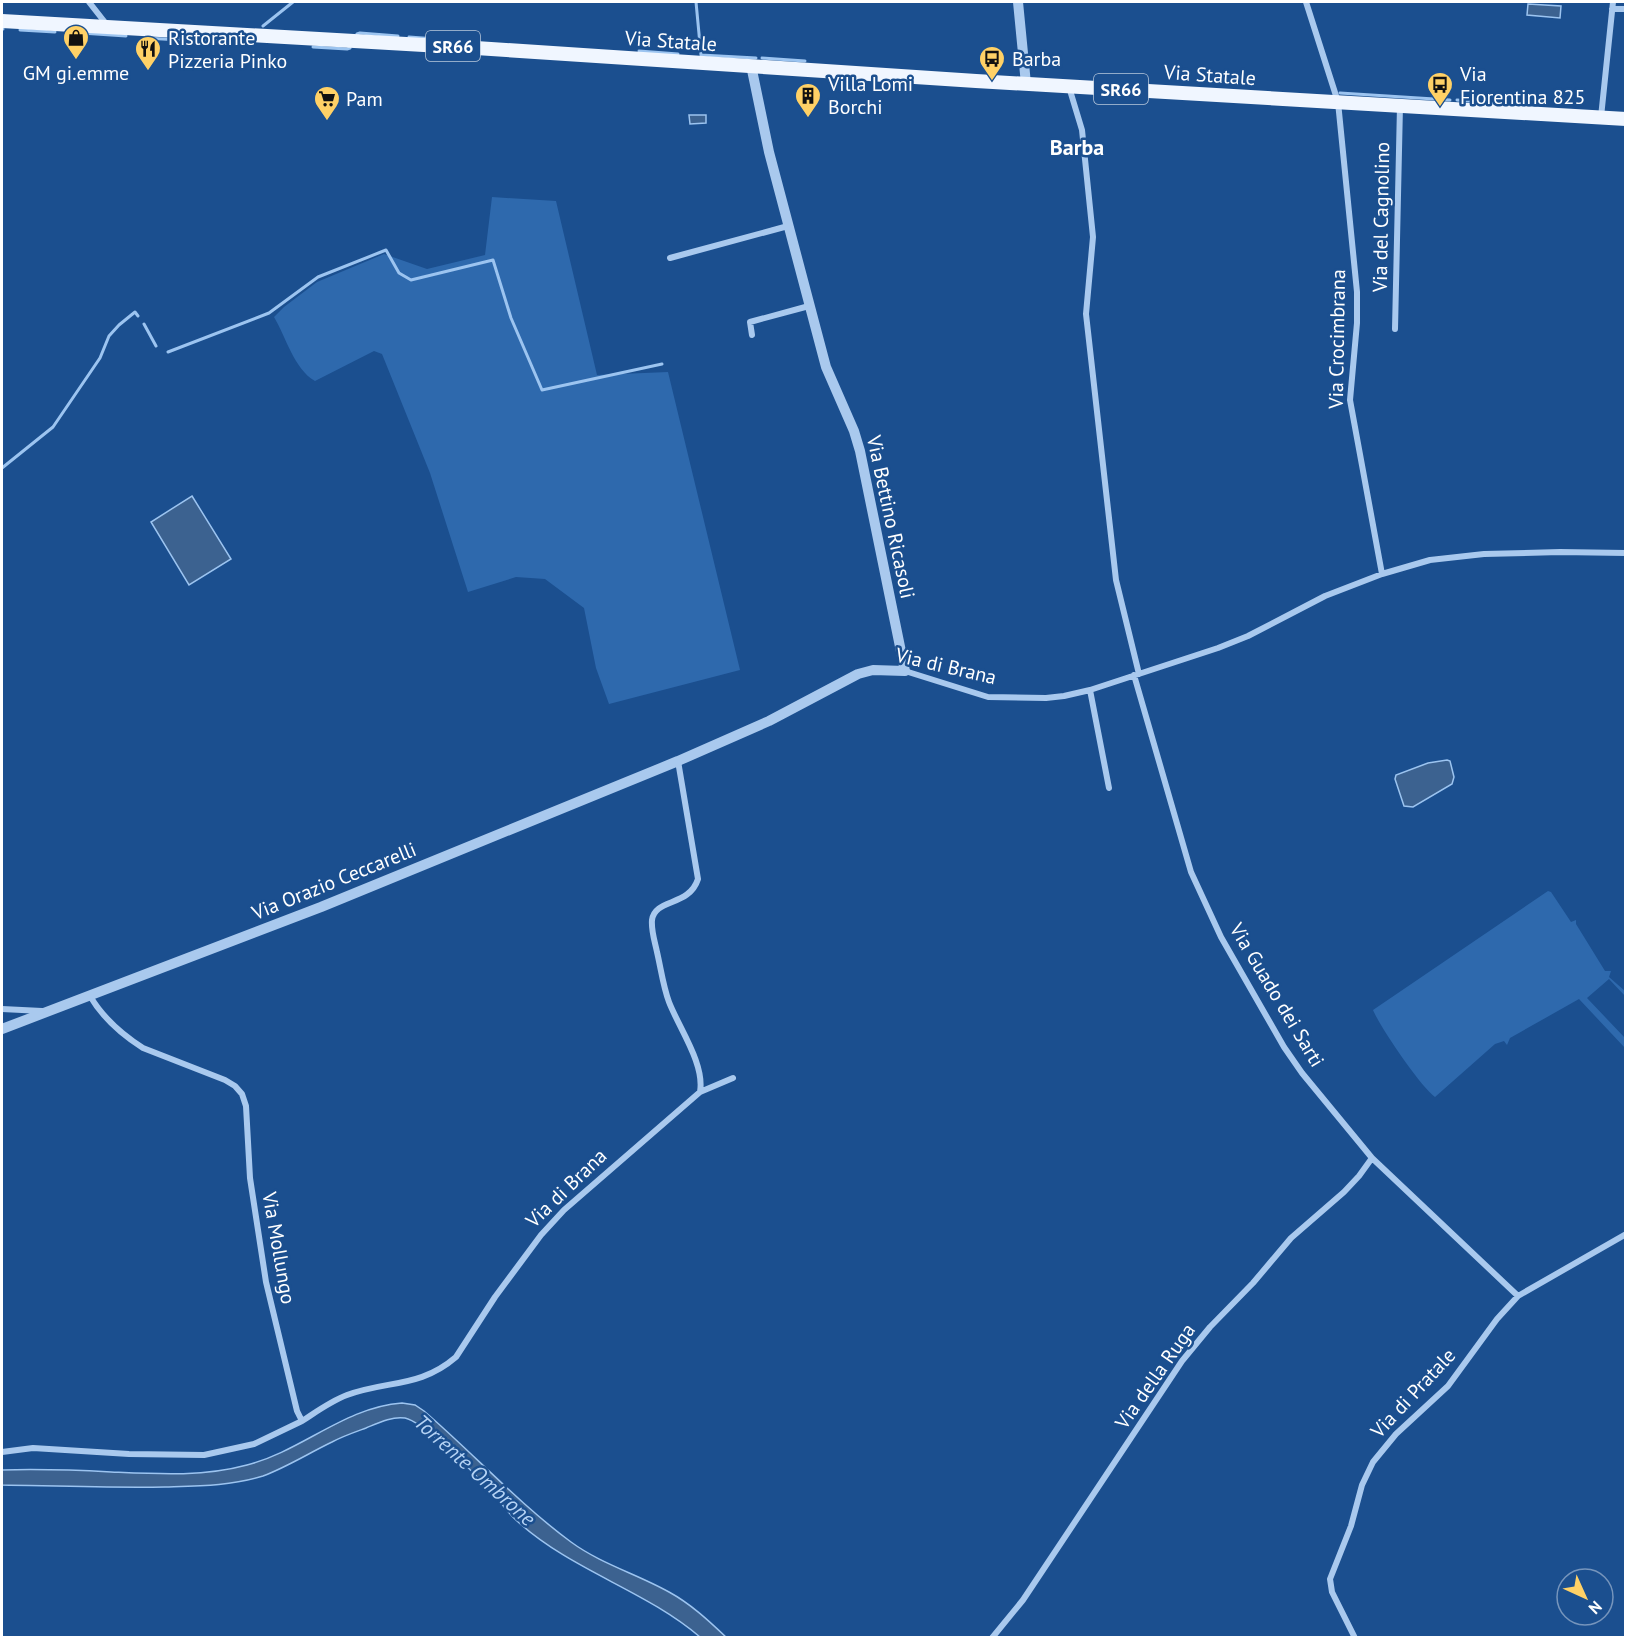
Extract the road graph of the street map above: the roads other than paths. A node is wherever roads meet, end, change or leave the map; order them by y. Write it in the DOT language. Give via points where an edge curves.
graph roads {
  1 [pos="89,2"];
  2 [pos="1018,2"];
  3 [pos="1306,2"];
  4 [pos="1612,5"];
  5 [pos="1626,9"];
  6 [pos="2,21"];
  7 [pos="108,27"];
  8 [pos="753,65"];
  9 [pos="1026,84"];
  10 [pos="1069,86"];
  11 [pos="1338,102"];
  12 [pos="1400,106"];
  13 [pos="1601,118"];
  14 [pos="1626,119"];
  15 [pos="789,226"];
  16 [pos="670,258"];
  17 [pos="808,306"];
  18 [pos="1395,329"];
  19 [pos="752,335"];
  20 [pos="1626,554"];
  21 [pos="1382,574"];
  22 [pos="905,671"];
  23 [pos="1136,674"];
  24 [pos="1090,690"];
  25 [pos="678,761"];
  26 [pos="1109,788"];
  27 [pos="90,996"];
  28 [pos="2,1009"];
  29 [pos="48,1012"];
  30 [pos="2,1029"];
  31 [pos="732,1078"];
  32 [pos="700,1092"];
  33 [pos="1372,1158"];
  34 [pos="1626,1234"];
  35 [pos="1518,1296"];
  36 [pos="302,1421"];
  37 [pos="2,1452"];
  38 [pos="992,1638"];
  39 [pos="1355,1638"];
  1 -- 7 [label="street"];
  2 -- 9 [label="street"];
  3 -- 11 [label="street, Via Crocimbrana"];
  4 -- 5 [label="street"];
  4 -- 13 [label="street"];
  6 -- 7 [label="main road, Via Statale / SR66"];
  7 -- 8 [label="main road, Via Statale / SR66"];
  8 -- 9 [label="main road, Via Statale / SR66"];
  8 -- 15 [label="street, Via Bettino Ricasoli" via="769,152"];
  9 -- 10 [label="main road, Via Statale / SR66"];
  10 -- 11 [label="main road, Via Statale / SR66"];
  10 -- 23 [label="street" via="1082,130 1093,237 1086,314 1116,580"];
  11 -- 12 [label="main road, SR66"];
  11 -- 21 [label="street, Via Crocimbrana" via="1356,292 1350,400"];
  12 -- 13 [label="main road, SR66"];
  12 -- 18 [label="street, Via del Cagnolino"];
  13 -- 14 [label="main road, SR66"];
  15 -- 16 [label="street"];
  15 -- 17 [label="street, Via Bettino Ricasoli"];
  17 -- 19 [label="street" via="750,322"];
  17 -- 22 [label="street, Via Bettino Ricasoli" via="826,367 860,450"];
  20 -- 21 [label="street, Via di Brana" via="1484,554 1430,560"];
  21 -- 23 [label="street, Via di Brana" via="1325,596 1248,636"];
  22 -- 24 [label="street, Via di Brana" via="988,697 1046,698"];
  22 -- 25 [label="street, Via di Brana" via="873,670 858,674 769,721"];
  23 -- 24 [label="street, Via di Brana"];
  23 -- 33 [label="street, Via Guado dei Sarti" via="1191,872 1221,937 1296,1064"];
  24 -- 26 [label="street"];
  25 -- 27 [label="street, Via Orazio Ceccarelli" via="321,907"];
  25 -- 32 [label="street" via="698,879 688,896 656,912 652,925 669,1003 701,1076"];
  27 -- 29 [label="street, Via Orazio Ceccarelli"];
  27 -- 36 [label="street, Via Mollungo" via="105,1019 143,1048 225,1080 242,1095 266,1282"];
  28 -- 29 [label="street"];
  29 -- 30 [label="street, Via Orazio Ceccarelli"];
  31 -- 32 [label="street, Via di Brana"];
  32 -- 36 [label="street, Via di Brana" via="541,1235 456,1357 428,1376 344,1396"];
  33 -- 35 [label="street, Via Guado dei Sarti"];
  33 -- 38 [label="street, Via della Ruga" via="1344,1192 1291,1238 1182,1361 1023,1599"];
  34 -- 35 [label="street, Via di Pratale"];
  35 -- 39 [label="street, Via di Pratale" via="1448,1386 1396,1434 1373,1462 1362,1485 1330,1579 1332,1592"];
  36 -- 37 [label="street" via="254,1444 204,1455 33,1448"];
}
